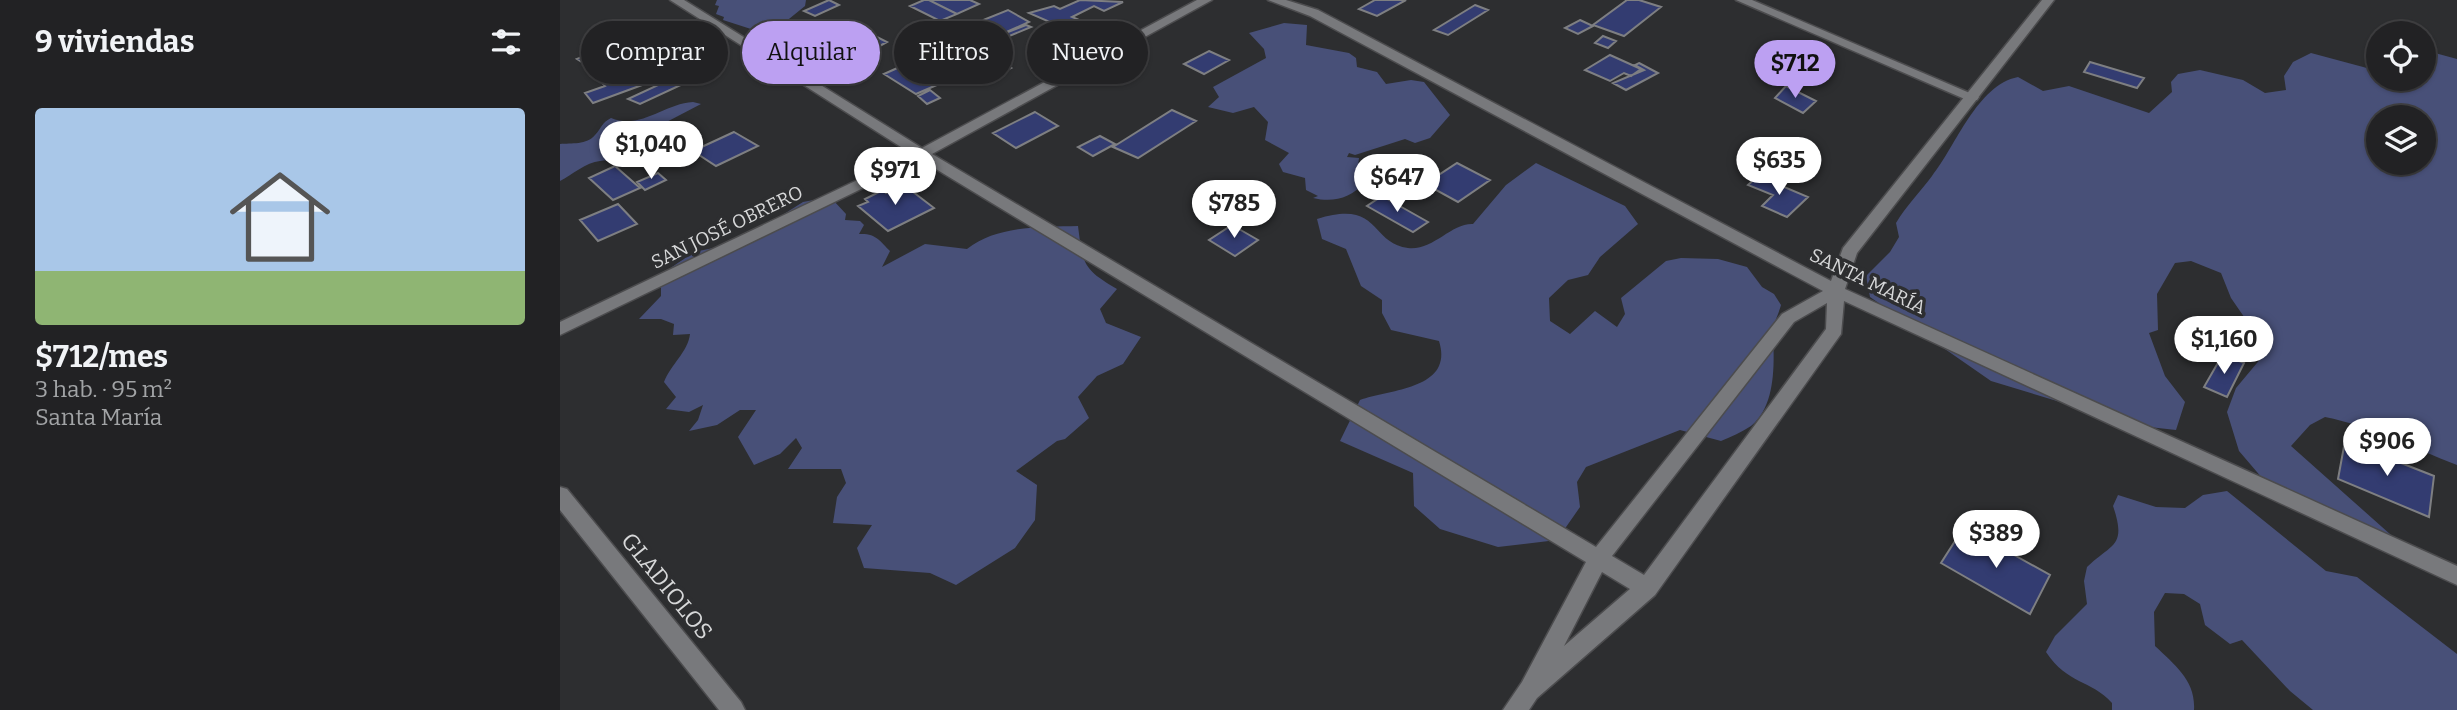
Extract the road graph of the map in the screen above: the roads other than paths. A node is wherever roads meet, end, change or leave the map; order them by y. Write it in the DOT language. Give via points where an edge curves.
graph roads {
  1 [pos="676,0"];
  2 [pos="1206,0"];
  3 [pos="1274,0"];
  4 [pos="1742,0"];
  5 [pos="2048,0"];
  6 [pos="1972,97"];
  7 [pos="922,154"];
  8 [pos="1836,291"];
  9 [pos="560,329"];
  10 [pos="560,495"];
  11 [pos="1598,559"];
  12 [pos="2457,576"];
  13 [pos="1647,588"];
  14 [pos="1529,690"];
  15 [pos="733,710"];
  16 [pos="1515,710"];
  1 -- 7 [label="street"];
  2 -- 7 [label="street, SAN JOSÉ OBRERO"];
  3 -- 8 [label="street, SANTA MARÍA" via="1314,13"];
  4 -- 6 [label="street"];
  5 -- 6 [label="street"];
  6 -- 8 [label="street" via="1849,252"];
  7 -- 9 [label="street, SAN JOSÉ OBRERO"];
  7 -- 11 [label="street"];
  8 -- 11 [label="street" via="1788,318"];
  8 -- 12 [label="street, SANTA MARÍA"];
  8 -- 13 [label="street" via="1835,330"];
  10 -- 15 [label="street, GLADIOLOS"];
  11 -- 13 [label="street"];
  11 -- 14 [label="street"];
  13 -- 14 [label="street"];
  14 -- 16 [label="street"];
}
